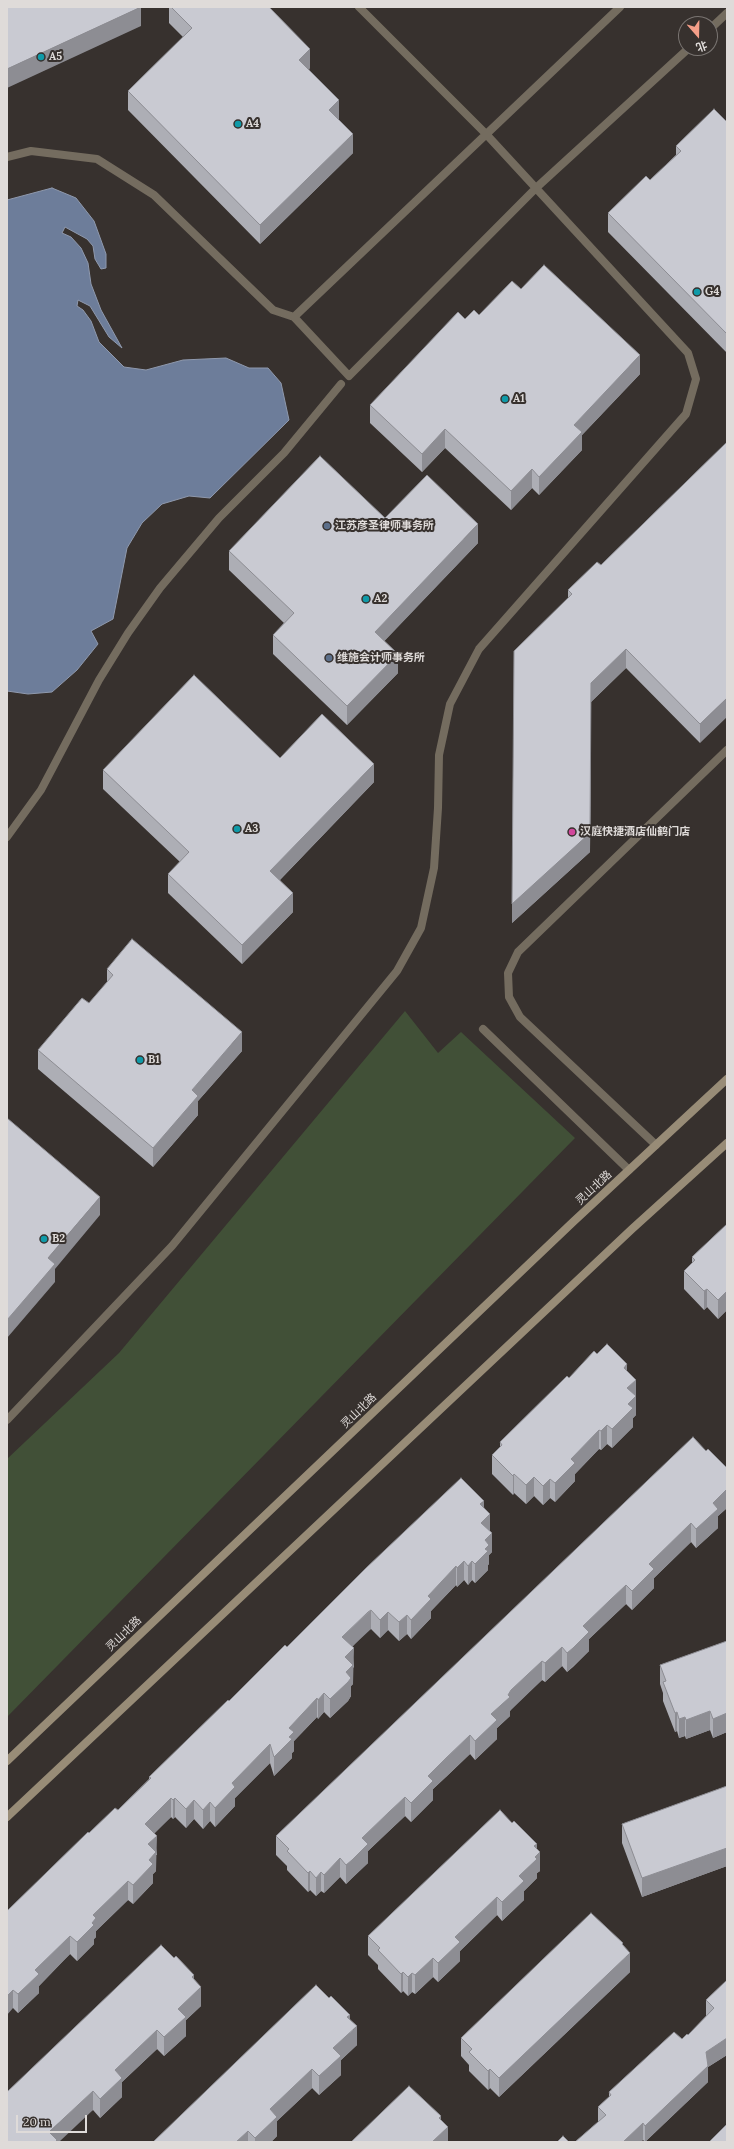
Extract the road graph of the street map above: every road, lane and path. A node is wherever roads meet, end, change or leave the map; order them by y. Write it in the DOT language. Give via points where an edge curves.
graph roads {
  1 [pos="359,7"];
  2 [pos="620,7"];
  3 [pos="727,13"];
  4 [pos="718,21"];
  5 [pos="680,56"];
  6 [pos="486,134"];
  7 [pos="7,157"];
  8 [pos="536,188"];
  9 [pos="294,317"];
  10 [pos="341,384"];
  11 [pos="727,750"];
  12 [pos="7,836"];
  13 [pos="483,1029"];
  14 [pos="727,1079"];
  15 [pos="727,1143"];
  16 [pos="656,1145"];
  17 [pos="629,1170"];
  18 [pos="7,1420"];
  19 [pos="7,1761"];
  20 [pos="7,1817"];
  1 -- 6 [label="lane"];
  2 -- 6 [label="lane"];
  3 -- 4 [label="lane"];
  5 -- 8 [label="lane"];
  6 -- 8 [label="lane"];
  6 -- 9 [label="lane"];
  7 -- 9 [label="lane" via="31,151 97,159 154,195 273,310"];
  8 -- 9 [label="lane" via="349,376"];
  8 -- 18 [label="lane" via="688,353 696,379 686,414 479,649 450,704 439,755 434,868 421,928 397,971 172,1246"];
  10 -- 12 [label="lane" via="284,454 219,518 160,588 128,632 99,680 41,790"];
  11 -- 16 [label="lane" via="518,952 508,973 509,996 520,1016"];
  13 -- 17 [label="lane"];
  14 -- 16 [label="street, 灵山北路"];
  15 -- 20 [label="street" via="626,1234"];
  16 -- 17 [label="street, 灵山北路"];
  17 -- 19 [label="street, 灵山北路"];
}
